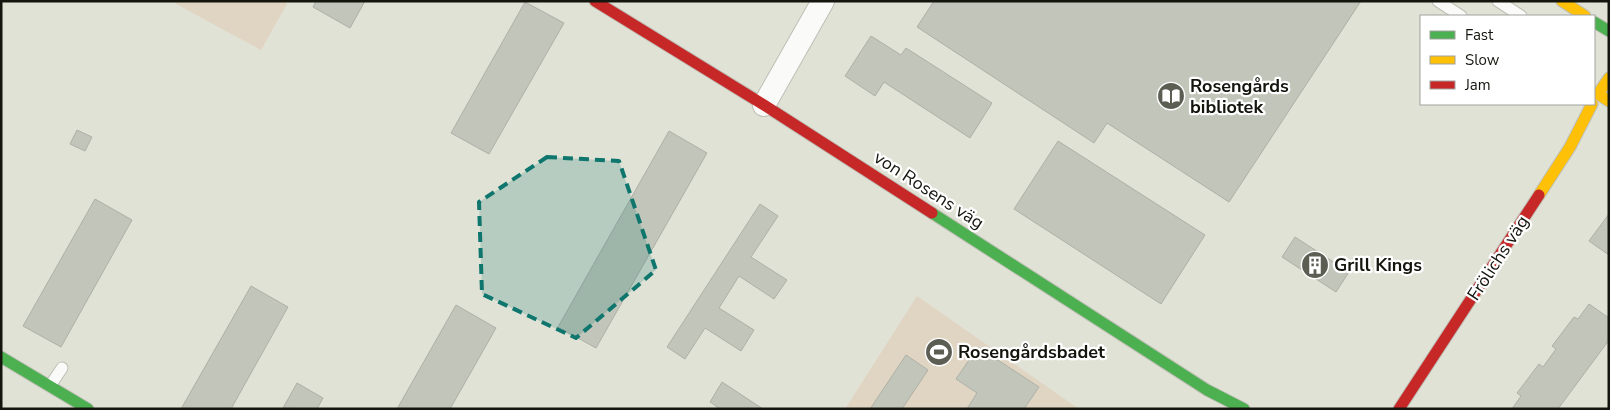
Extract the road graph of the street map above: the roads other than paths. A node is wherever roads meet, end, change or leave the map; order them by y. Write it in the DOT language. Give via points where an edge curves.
graph roads {
  1 [pos="595,1"];
  2 [pos="823,1"];
  3 [pos="1438,1"];
  4 [pos="1498,1"];
  5 [pos="1562,1"];
  6 [pos="1459,15"];
  7 [pos="1520,15"];
  8 [pos="1583,15"];
  9 [pos="1595,23"];
  10 [pos="1609,32"];
  11 [pos="764,105"];
  12 [pos="1595,105"];
  13 [pos="1,357"];
  14 [pos="62,368"];
  15 [pos="50,386"];
  16 [pos="88,409"];
  17 [pos="1244,409"];
  18 [pos="1399,409"];
  1 -- 11 [label="street, von Rosens väg"];
  2 -- 11 [label="street"];
  3 -- 6 [label="lane"];
  4 -- 7 [label="lane"];
  5 -- 8 [label="street"];
  9 -- 10 [label="street"];
  11 -- 17 [label="street, von Rosens väg" via="1207,390"];
  12 -- 18 [label="street, Frölichs väg"];
  13 -- 15 [label="street"];
  14 -- 15 [label="lane"];
  15 -- 16 [label="street"];
}
